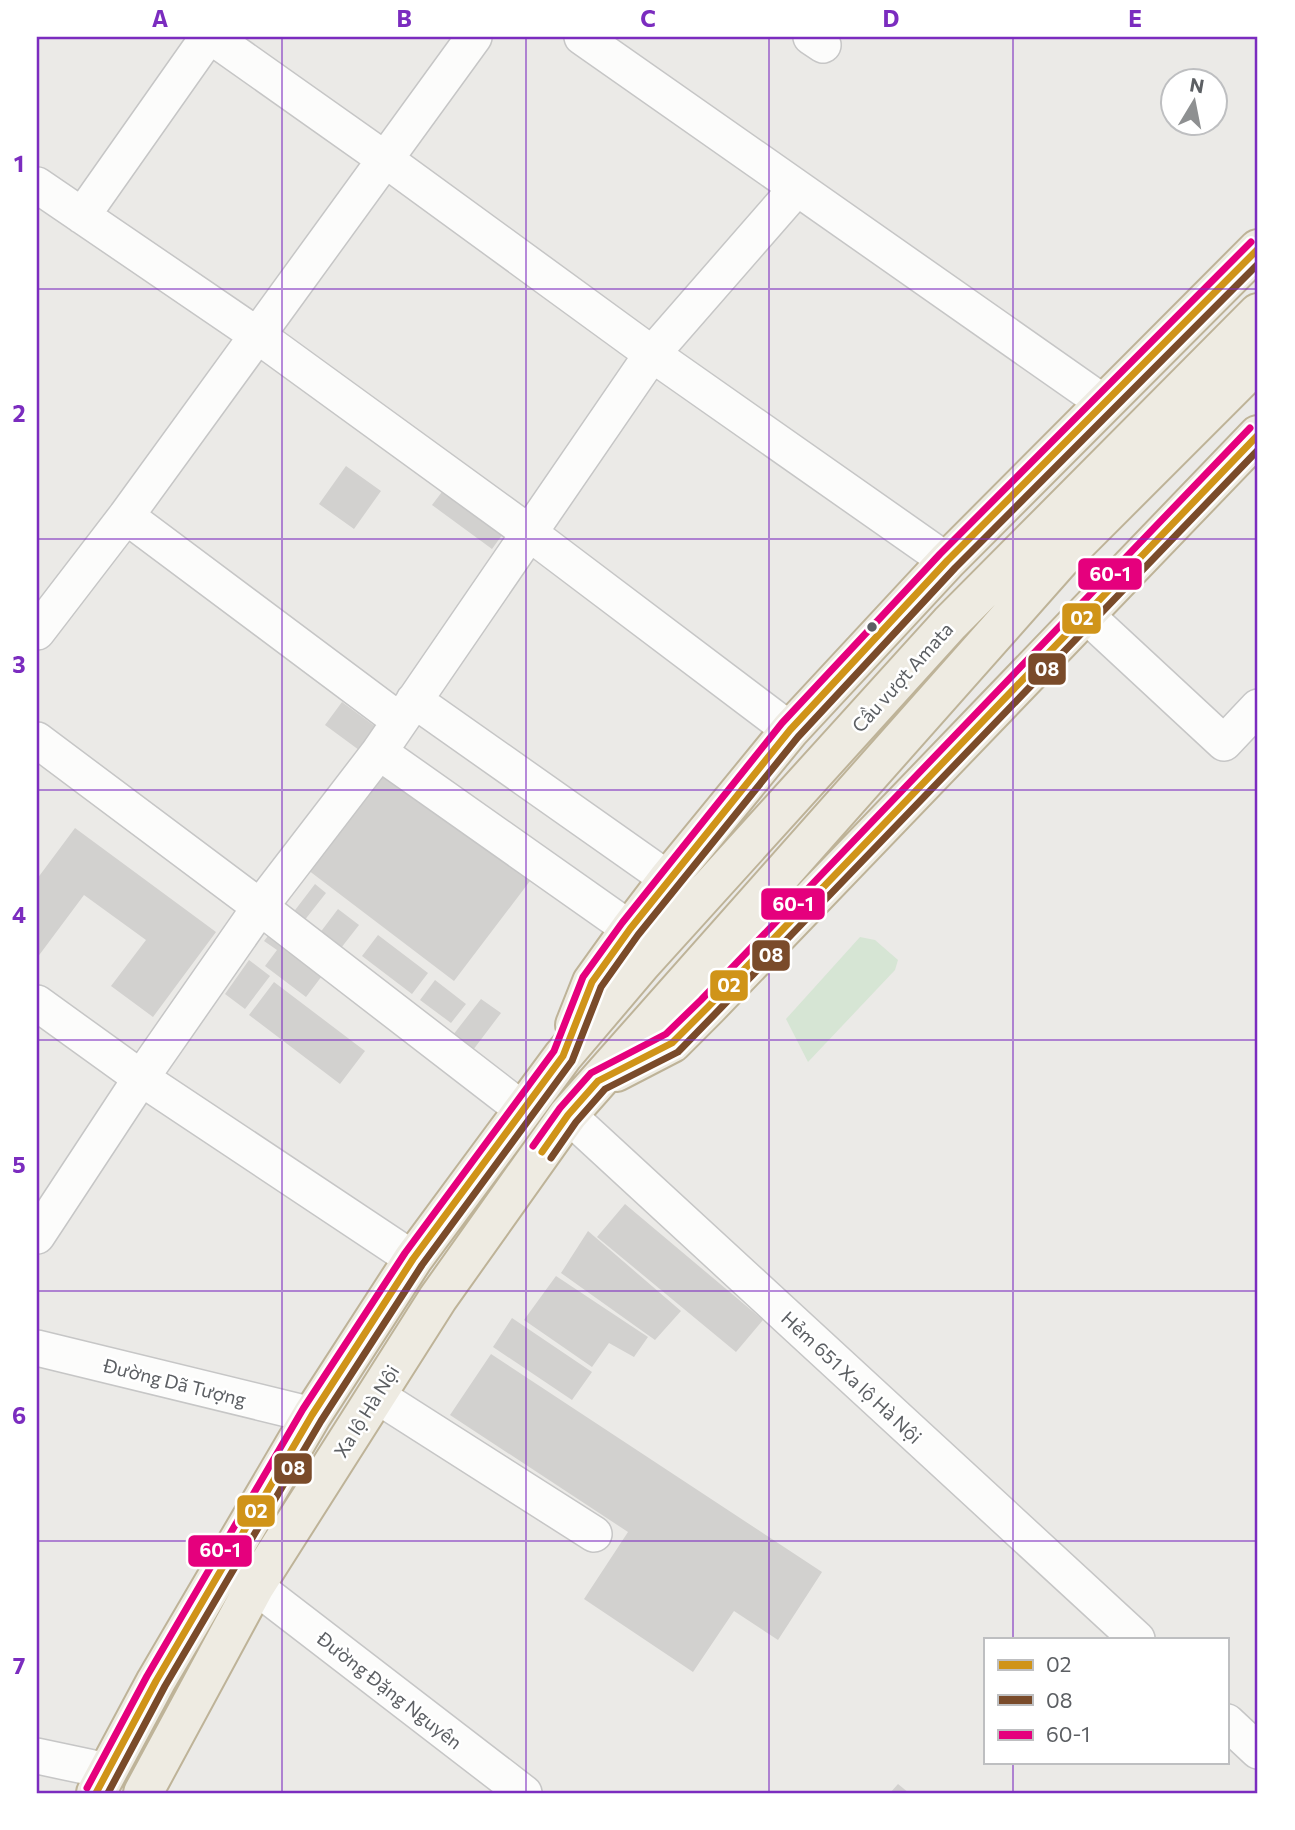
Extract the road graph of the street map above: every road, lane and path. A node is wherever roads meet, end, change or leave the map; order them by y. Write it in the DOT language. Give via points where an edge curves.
graph roads {
  1 [pos="210,37"];
  2 [pos="474,37"];
  3 [pos="582,37"];
  4 [pos="386,160"];
  5 [pos="37,185"];
  6 [pos="796,189"];
  7 [pos="82,216"];
  8 [pos="1258,249"];
  9 [pos="1258,313"];
  10 [pos="257,335"];
  11 [pos="652,354"];
  12 [pos="1258,362"];
  13 [pos="1104,403"];
  14 [pos="1258,435"];
  15 [pos="126,516"];
  16 [pos="528,532"];
  17 [pos="947,561"];
  18 [pos="1086,615"];
  19 [pos="37,632"];
  20 [pos="1258,707"];
  21 [pos="407,711"];
  22 [pos="790,730"];
  23 [pos="37,740"];
  24 [pos="379,752"];
  25 [pos="668,879"];
  26 [pos="260,907"];
  27 [pos="636,946"];
  28 [pos="37,1003"];
  29 [pos="141,1078"];
  30 [pos="598,1081"];
  31 [pos="523,1110"];
  32 [pos="568,1115"];
  33 [pos="37,1236"];
  34 [pos="413,1259"];
  35 [pos="37,1348"];
  36 [pos="376,1395"];
  37 [pos="312,1415"];
  38 [pos="594,1534"];
  39 [pos="255,1587"];
  40 [pos="1136,1638"];
  41 [pos="1228,1723"];
  42 [pos="1258,1751"];
  43 [pos="37,1756"];
  44 [pos="102,1782"];
  45 [pos="142,1793"];
  46 [pos="524,1793"];
  1 -- 4 [label="street"];
  1 -- 7 [label="street"];
  2 -- 4 [label="street"];
  3 -- 6 [label="street"];
  4 -- 10 [label="street"];
  4 -- 11 [label="street"];
  5 -- 7 [label="street"];
  6 -- 11 [label="street"];
  6 -- 13 [label="street"];
  7 -- 10 [label="street"];
  8 -- 13 [label="highway"];
  9 -- 27 [label="highway, Cầu vượt Amata"];
  10 -- 15 [label="street"];
  10 -- 16 [label="street"];
  11 -- 16 [label="street"];
  11 -- 17 [label="street"];
  12 -- 30 [label="highway, Cầu vượt Amata" via="1061,559"];
  13 -- 17 [label="highway"];
  14 -- 18 [label="highway"];
  15 -- 19 [label="street"];
  15 -- 21 [label="street"];
  16 -- 21 [label="street"];
  16 -- 22 [label="street"];
  17 -- 22 [label="highway"];
  18 -- 20 [label="street" via="1224,743"];
  18 -- 30 [label="highway" via="672,1042"];
  21 -- 24 [label="street"];
  21 -- 25 [label="street"];
  22 -- 25 [label="highway"];
  23 -- 26 [label="street"];
  24 -- 26 [label="street"];
  24 -- 27 [label="street"];
  25 -- 27 [label="highway"];
  26 -- 29 [label="street"];
  26 -- 31 [label="street"];
  27 -- 31 [label="highway, Cầu vượt Amata"];
  28 -- 29 [label="street"];
  29 -- 33 [label="street"];
  29 -- 34 [label="street"];
  30 -- 32 [label="highway, Xa lộ Hà Nội"];
  31 -- 34 [label="highway, Cầu vượt Amata"];
  32 -- 36 [label="highway, Xa lộ Hà Nội" via="438,1298"];
  32 -- 40 [label="street, Hẻm 651 Xa lộ Hà Nội"];
  34 -- 37 [label="highway, Cầu vượt Amata"];
  35 -- 37 [label="street, Đường Dã Tượng"];
  36 -- 38 [label="street"];
  36 -- 39 [label="highway, Xa lộ Hà Nội"];
  37 -- 44 [label="highway, Cầu vượt Amata"];
  39 -- 45 [label="highway, Xa lộ Hà Nội"];
  39 -- 46 [label="street, Đường Đặng Nguyên"];
  41 -- 42 [label="street"];
  43 -- 44 [label="street"];
}
